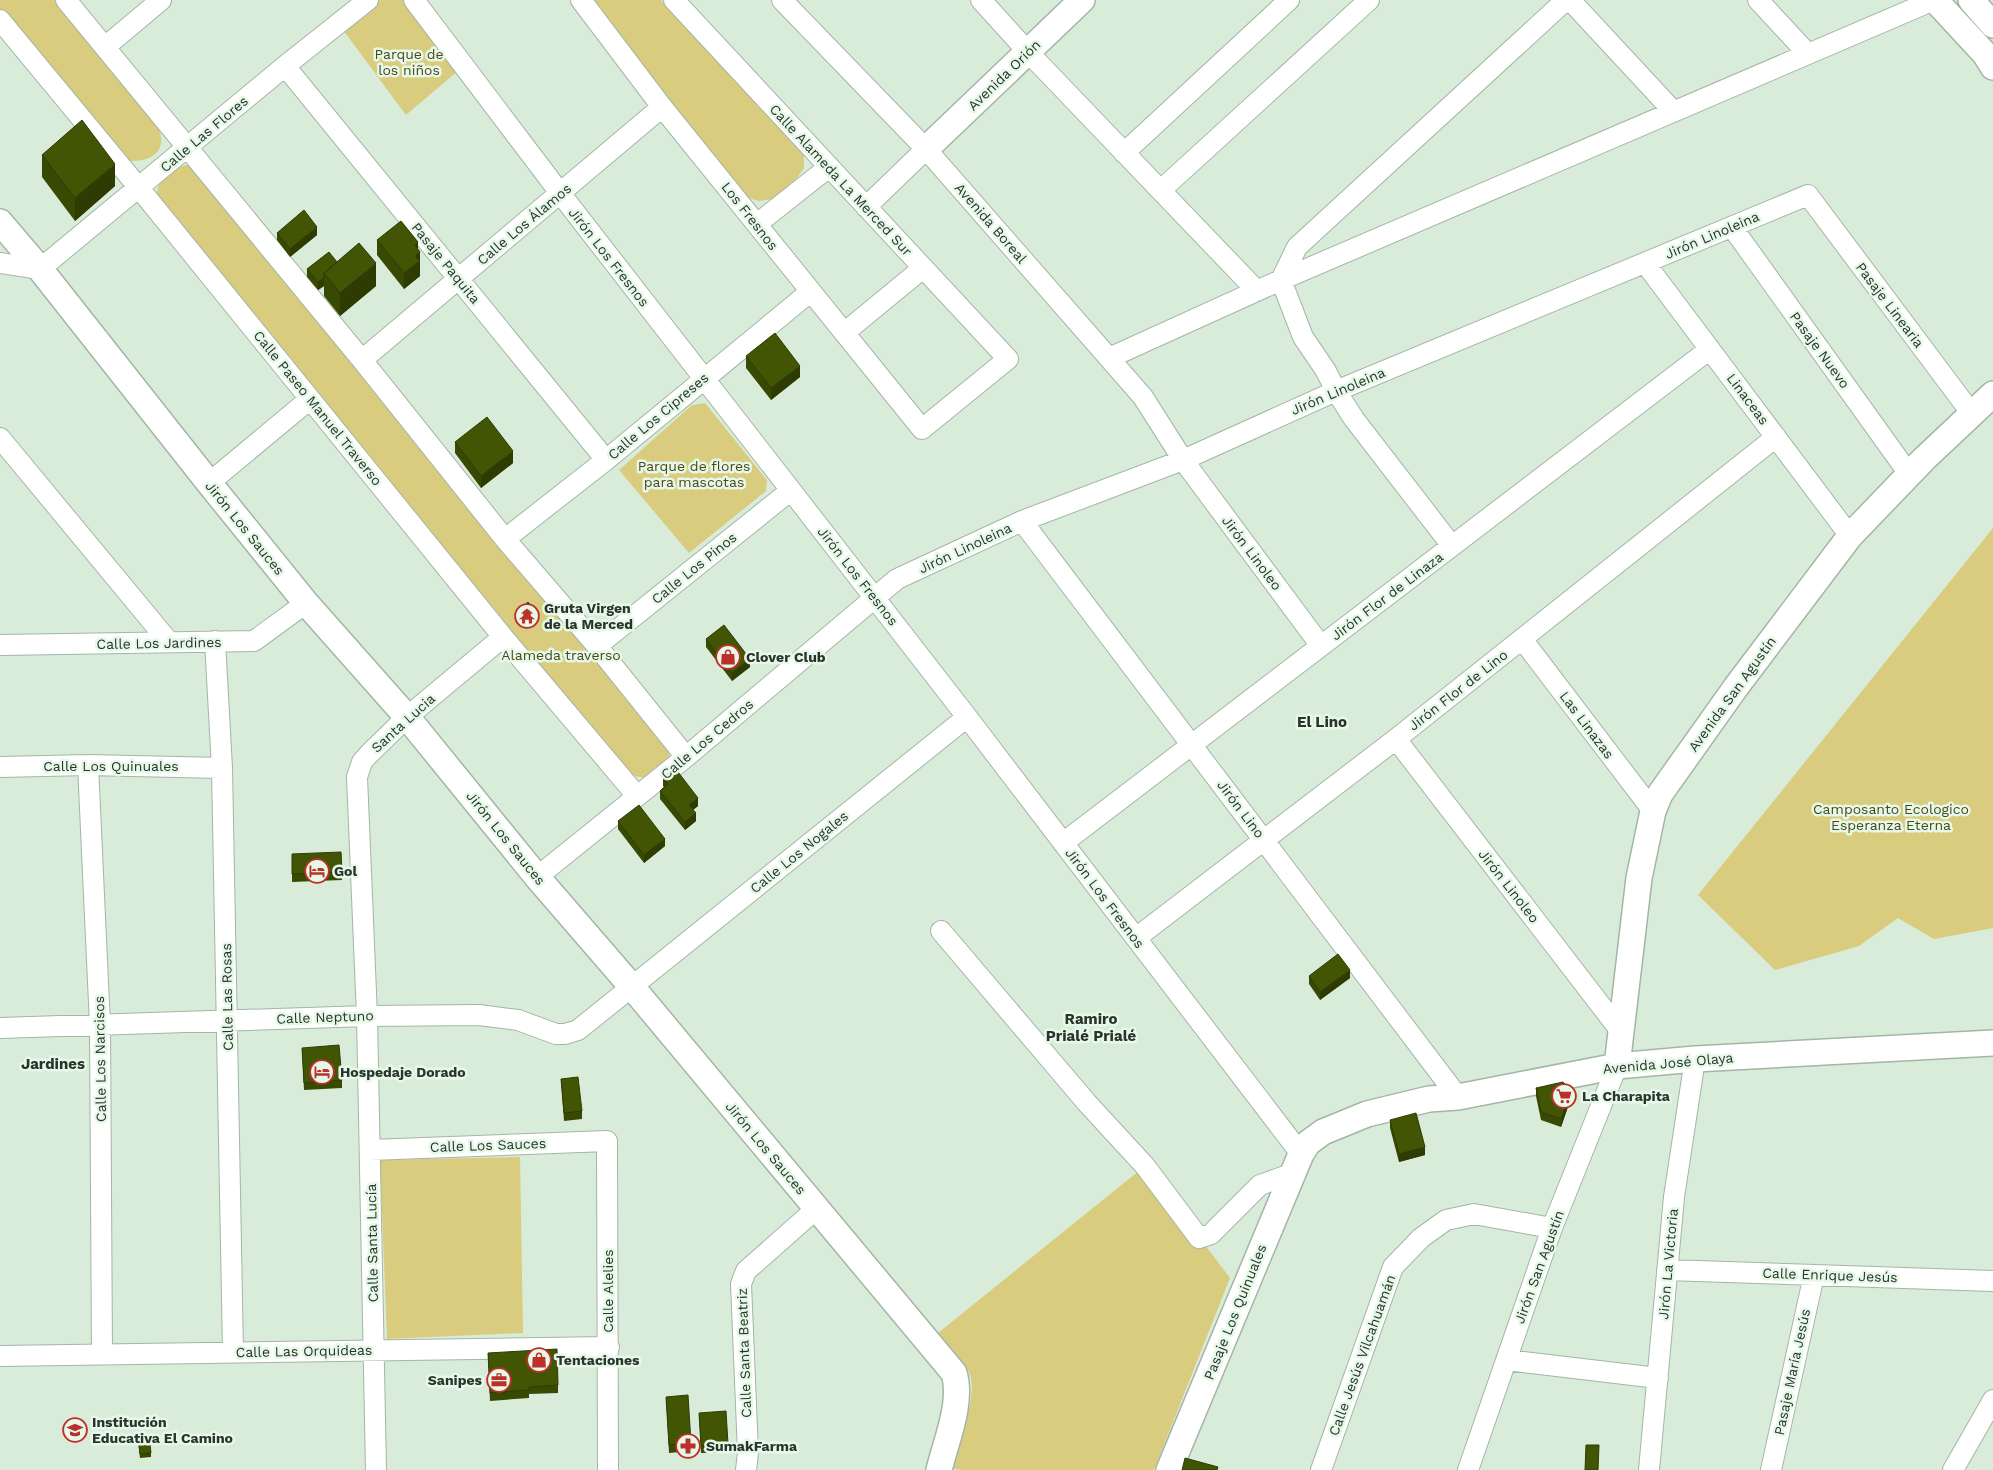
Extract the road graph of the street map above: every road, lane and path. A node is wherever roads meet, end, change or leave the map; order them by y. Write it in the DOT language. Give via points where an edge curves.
graph roads {
  1 [pos="66,0"];
  2 [pos="161,0"];
  3 [pos="368,0"];
  4 [pos="414,0"];
  5 [pos="581,0"];
  6 [pos="674,0"];
  7 [pos="782,0"];
  8 [pos="981,0"];
  9 [pos="1082,0"];
  10 [pos="1289,0"];
  11 [pos="1368,0"];
  12 [pos="1566,0"];
  13 [pos="1570,0"];
  14 [pos="1758,0"];
  15 [pos="1934,0"];
  16 [pos="1971,0"];
  17 [pos="0,20"];
  18 [pos="1993,24"];
  19 [pos="104,47"];
  20 [pos="1028,52"];
  21 [pos="1808,54"];
  22 [pos="285,66"];
  23 [pos="1993,66"];
  24 [pos="662,107"];
  25 [pos="1674,112"];
  26 [pos="186,148"];
  27 [pos="926,149"];
  28 [pos="1124,153"];
  29 [pos="829,167"];
  30 [pos="140,188"];
  31 [pos="1161,190"];
  32 [pos="560,193"];
  33 [pos="1808,195"];
  34 [pos="866,207"];
  35 [pos="0,222"];
  36 [pos="757,224"];
  37 [pos="1732,227"];
  38 [pos="0,263"];
  39 [pos="1645,263"];
  40 [pos="923,268"];
  41 [pos="40,269"];
  42 [pos="459,279"];
  43 [pos="1282,280"];
  44 [pos="1257,291"];
  45 [pos="810,292"];
  46 [pos="844,333"];
  47 [pos="1710,349"];
  48 [pos="1109,358"];
  49 [pos="362,360"];
  50 [pos="704,378"];
  51 [pos="1336,391"];
  52 [pos="1993,394"];
  53 [pos="310,399"];
  54 [pos="1972,414"];
  55 [pos="922,429"];
  56 [pos="1776,437"];
  57 [pos="0,438"];
  58 [pos="606,460"];
  59 [pos="1183,460"];
  60 [pos="1909,474"];
  61 [pos="209,483"];
  62 [pos="790,491"];
  63 [pos="1022,521"];
  64 [pos="1850,536"];
  65 [pos="505,539"];
  66 [pos="1452,546"];
  67 [pos="875,599"];
  68 [pos="306,603"];
  69 [pos="503,637"];
  70 [pos="1522,639"];
  71 [pos="215,641"];
  72 [pos="169,642"];
  73 [pos="0,646"];
  74 [pos="597,646"];
  75 [pos="1321,646"];
  76 [pos="407,717"];
  77 [pos="967,717"];
  78 [pos="1396,739"];
  79 [pos="1192,744"];
  80 [pos="686,757"];
  81 [pos="88,765"];
  82 [pos="0,766"];
  83 [pos="222,768"];
  84 [pos="637,796"];
  85 [pos="1653,811"];
  86 [pos="1264,840"];
  87 [pos="1063,843"];
  88 [pos="537,877"];
  89 [pos="941,931"];
  90 [pos="1136,938"];
  91 [pos="632,987"];
  92 [pos="367,1016"];
  93 [pos="228,1020"];
  94 [pos="100,1025"];
  95 [pos="0,1028"];
  96 [pos="1622,1033"];
  97 [pos="1993,1043"];
  98 [pos="1695,1059"];
  99 [pos="1617,1066"];
  100 [pos="1458,1098"];
  101 [pos="607,1141"];
  102 [pos="370,1150"];
  103 [pos="1296,1164"];
  104 [pos="816,1209"];
  105 [pos="1552,1228"];
  106 [pos="1667,1270"];
  107 [pos="1814,1275"];
  108 [pos="1993,1281"];
  109 [pos="609,1347"];
  110 [pos="374,1350"];
  111 [pos="234,1352"];
  112 [pos="102,1354"];
  113 [pos="0,1356"];
  114 [pos="1506,1360"];
  115 [pos="1658,1378"];
  116 [pos="1993,1400"];
  117 [pos="376,1470"];
  118 [pos="608,1470"];
  119 [pos="746,1470"];
  120 [pos="939,1470"];
  121 [pos="1169,1470"];
  122 [pos="1321,1470"];
  123 [pos="1468,1470"];
  124 [pos="1649,1470"];
  125 [pos="1771,1470"];
  126 [pos="1953,1470"];
  1 -- 19 [label="street"];
  2 -- 19 [label="street"];
  3 -- 22 [label="street, Calle Las Flores"];
  4 -- 32 [label="street, Jirón Los Fresnos"];
  5 -- 24 [label="street, Los Fresnos"];
  6 -- 29 [label="street, Calle Alameda La Merced Sur"];
  7 -- 27 [label="street, Avenida Boreal"];
  8 -- 20 [label="street"];
  9 -- 20 [label="street, Avenida Orión"];
  10 -- 28 [label="street"];
  11 -- 31 [label="street"];
  12 -- 43 [label="street" via="1297,247"];
  13 -- 25 [label="street"];
  14 -- 21 [label="street"];
  15 -- 21 [label="street"];
  15 -- 23 [label="street"];
  16 -- 18 [label="street"];
  17 -- 30 [label="street, Calle Paseo Manuel Traverso"];
  19 -- 26 [label="street"];
  20 -- 27 [label="street, Avenida Orión"];
  20 -- 28 [label="street"];
  21 -- 25 [label="street"];
  22 -- 26 [label="street, Calle Las Flores"];
  22 -- 42 [label="street, Pasaje Paquita"];
  24 -- 32 [label="street, Calle Los Álamos"];
  24 -- 36 [label="street, Los Fresnos"];
  25 -- 43 [label="street"];
  26 -- 30 [label="street, Calle Las Flores"];
  26 -- 49 [label="street"];
  27 -- 34 [label="street"];
  27 -- 48 [label="street, Avenida Boreal"];
  28 -- 31 [label="street"];
  29 -- 34 [label="street, Calle Alameda La Merced Sur"];
  29 -- 36 [label="street"];
  30 -- 41 [label="street, Calle Las Flores"];
  30 -- 53 [label="street, Calle Paseo Manuel Traverso"];
  31 -- 44 [label="street"];
  32 -- 42 [label="street, Calle Los Álamos"];
  32 -- 50 [label="street, Jirón Los Fresnos"];
  33 -- 37 [label="street, Jirón Linoleina"];
  33 -- 54 [label="street, Pasaje Linearia"];
  34 -- 40 [label="street, Calle Alameda La Merced Sur"];
  35 -- 41 [label="street, Jirón Los Sauces"];
  36 -- 45 [label="street, Los Fresnos"];
  37 -- 39 [label="street, Jirón Linoleina"];
  37 -- 60 [label="street, Pasaje Nuevo"];
  38 -- 41 [label="street"];
  39 -- 47 [label="street, Linaceas"];
  39 -- 51 [label="street, Jirón Linoleina"];
  40 -- 46 [label="street"];
  40 -- 55 [label="street, Calle Alameda La Merced Sur" via="1008,359"];
  41 -- 61 [label="street, Jirón Los Sauces"];
  42 -- 49 [label="street, Calle Los Álamos"];
  42 -- 58 [label="street, Pasaje Paquita"];
  43 -- 44 [label="street"];
  43 -- 51 [label="street" via="1304,337"];
  44 -- 48 [label="street"];
  45 -- 46 [label="street, Los Fresnos"];
  45 -- 50 [label="street, Calle Los Cipreses"];
  46 -- 55 [label="street, Los Fresnos"];
  47 -- 56 [label="street, Linaceas"];
  47 -- 66 [label="street, Jirón Flor de Linaza"];
  48 -- 59 [label="street, Avenida Boreal" via="1143,397"];
  49 -- 65 [label="street"];
  50 -- 58 [label="street, Calle Los Cipreses"];
  50 -- 62 [label="street, Jirón Los Fresnos"];
  51 -- 59 [label="street, Jirón Linoleina"];
  51 -- 66 [label="street"];
  52 -- 54 [label="street, Avenida San Agustín"];
  53 -- 61 [label="street"];
  53 -- 69 [label="street, Calle Paseo Manuel Traverso"];
  54 -- 60 [label="street, Avenida San Agustín"];
  56 -- 64 [label="street, Linaceas"];
  56 -- 70 [label="street, Jirón Flor de Lino"];
  57 -- 72 [label="street"];
  58 -- 65 [label="street, Calle Los Cipreses"];
  59 -- 63 [label="street, Jirón Linoleina"];
  59 -- 75 [label="street, Jirón Linoleo"];
  60 -- 64 [label="street, Avenida San Agustín"];
  61 -- 68 [label="street, Jirón Los Sauces"];
  62 -- 67 [label="street, Jirón Los Fresnos"];
  62 -- 74 [label="street, Calle Los Pinos"];
  63 -- 67 [label="street, Jirón Linoleina" via="897,579"];
  63 -- 79 [label="street, Jirón Lino"];
  64 -- 85 [label="street, Avenida San Agustín" via="1660,794"];
  65 -- 74 [label="street"];
  66 -- 75 [label="street, Jirón Flor de Linaza"];
  67 -- 77 [label="street, Jirón Los Fresnos"];
  67 -- 80 [label="street, Calle Los Cedros"];
  68 -- 71 [label="street, Calle Los Jardines" via="254,641"];
  68 -- 76 [label="street, Jirón Los Sauces"];
  69 -- 76 [label="street, Santa Lucia"];
  69 -- 84 [label="street, Calle Paseo Manuel Traverso"];
  70 -- 78 [label="street, Jirón Flor de Lino"];
  70 -- 85 [label="street, Las Linazas"];
  71 -- 72 [label="street, Calle Los Jardines"];
  71 -- 83 [label="street, Calle Las Rosas"];
  72 -- 73 [label="street, Calle Los Jardines"];
  74 -- 80 [label="street"];
  75 -- 79 [label="street, Jirón Flor de Linaza"];
  76 -- 88 [label="street, Jirón Los Sauces"];
  76 -- 92 [label="street, Santa Lucia" via="362,762 357,777"];
  77 -- 87 [label="street, Jirón Los Fresnos"];
  77 -- 91 [label="street, Calle Los Nogales"];
  78 -- 86 [label="street, Jirón Flor de Lino"];
  78 -- 96 [label="street, Jirón Linoleo"];
  79 -- 86 [label="street, Jirón Lino"];
  79 -- 87 [label="street, Jirón Flor de Linaza"];
  80 -- 84 [label="street, Calle Los Cedros"];
  81 -- 82 [label="street, Calle Los Quinuales"];
  81 -- 83 [label="street, Calle Los Quinuales"];
  81 -- 94 [label="street, Calle Los Narcisos"];
  83 -- 93 [label="street, Calle Las Rosas"];
  84 -- 88 [label="street, Calle Los Cedros"];
  85 -- 96 [label="street, Avenida San Agustín" via="1639,878"];
  86 -- 90 [label="street, Jirón Flor de Lino"];
  86 -- 100 [label="street, Jirón Lino"];
  87 -- 90 [label="street, Jirón Los Fresnos"];
  88 -- 91 [label="street, Jirón Los Sauces"];
  89 -- 103 [label="street" via="1087,1103 1145,1166 1200,1238 1211,1234 1260,1185"];
  90 -- 103 [label="street, Jirón Los Fresnos"];
  91 -- 92 [label="street, Calle Neptuno" via="578,1030 565,1034 493,1016"];
  91 -- 104 [label="street, Jirón Los Sauces"];
  92 -- 93 [label="street, Calle Neptuno"];
  92 -- 102 [label="street, Calle Santa Lucía"];
  93 -- 94 [label="street, Calle Neptuno"];
  93 -- 111 [label="street, Calle Las Rosas"];
  94 -- 95 [label="street, Calle Neptuno"];
  94 -- 112 [label="street, Calle Los Narcisos"];
  96 -- 99 [label="street, Avenida San Agustín"];
  97 -- 98 [label="street, Avenida José Olaya"];
  98 -- 99 [label="street, Avenida José Olaya"];
  98 -- 106 [label="street, Jirón La Victoria" via="1674,1197"];
  99 -- 100 [label="street, Avenida José Olaya"];
  99 -- 105 [label="street, Jirón San Agustín"];
  100 -- 103 [label="street, Avenida José Olaya" via="1429,1099 1352,1119 1308,1143"];
  101 -- 102 [label="street, Calle Los Sauces"];
  101 -- 109 [label="street, Calle Alelies"];
  102 -- 110 [label="street, Calle Santa Lucía"];
  103 -- 121 [label="street, Pasaje Los Quinuales"];
  104 -- 119 [label="street, Calle Santa Beatriz" via="746,1271 741,1284"];
  104 -- 120 [label="street, Jirón Los Sauces" via="954,1374 957,1399"];
  105 -- 114 [label="street, Jirón San Agustín"];
  105 -- 122 [label="street, Calle Jesús Vilcahuamán" via="1474,1214 1446,1220 1421,1238 1394,1267"];
  106 -- 107 [label="street, Calle Enrique Jesús"];
  106 -- 115 [label="street, Jirón La Victoria"];
  107 -- 108 [label="street, Calle Enrique Jesús"];
  107 -- 125 [label="street, Pasaje María Jesús"];
  109 -- 110 [label="street, Calle Las Orquideas"];
  109 -- 118 [label="street, Calle Alelies"];
  110 -- 111 [label="street, Calle Las Orquideas"];
  110 -- 117 [label="street, Calle Santa Lucía"];
  111 -- 112 [label="street, Calle Las Orquideas"];
  112 -- 113 [label="street, Calle Las Orquideas"];
  114 -- 115 [label="street"];
  114 -- 123 [label="street, Jirón San Agustín"];
  115 -- 124 [label="street, Jirón La Victoria"];
  116 -- 126 [label="street"];
}
